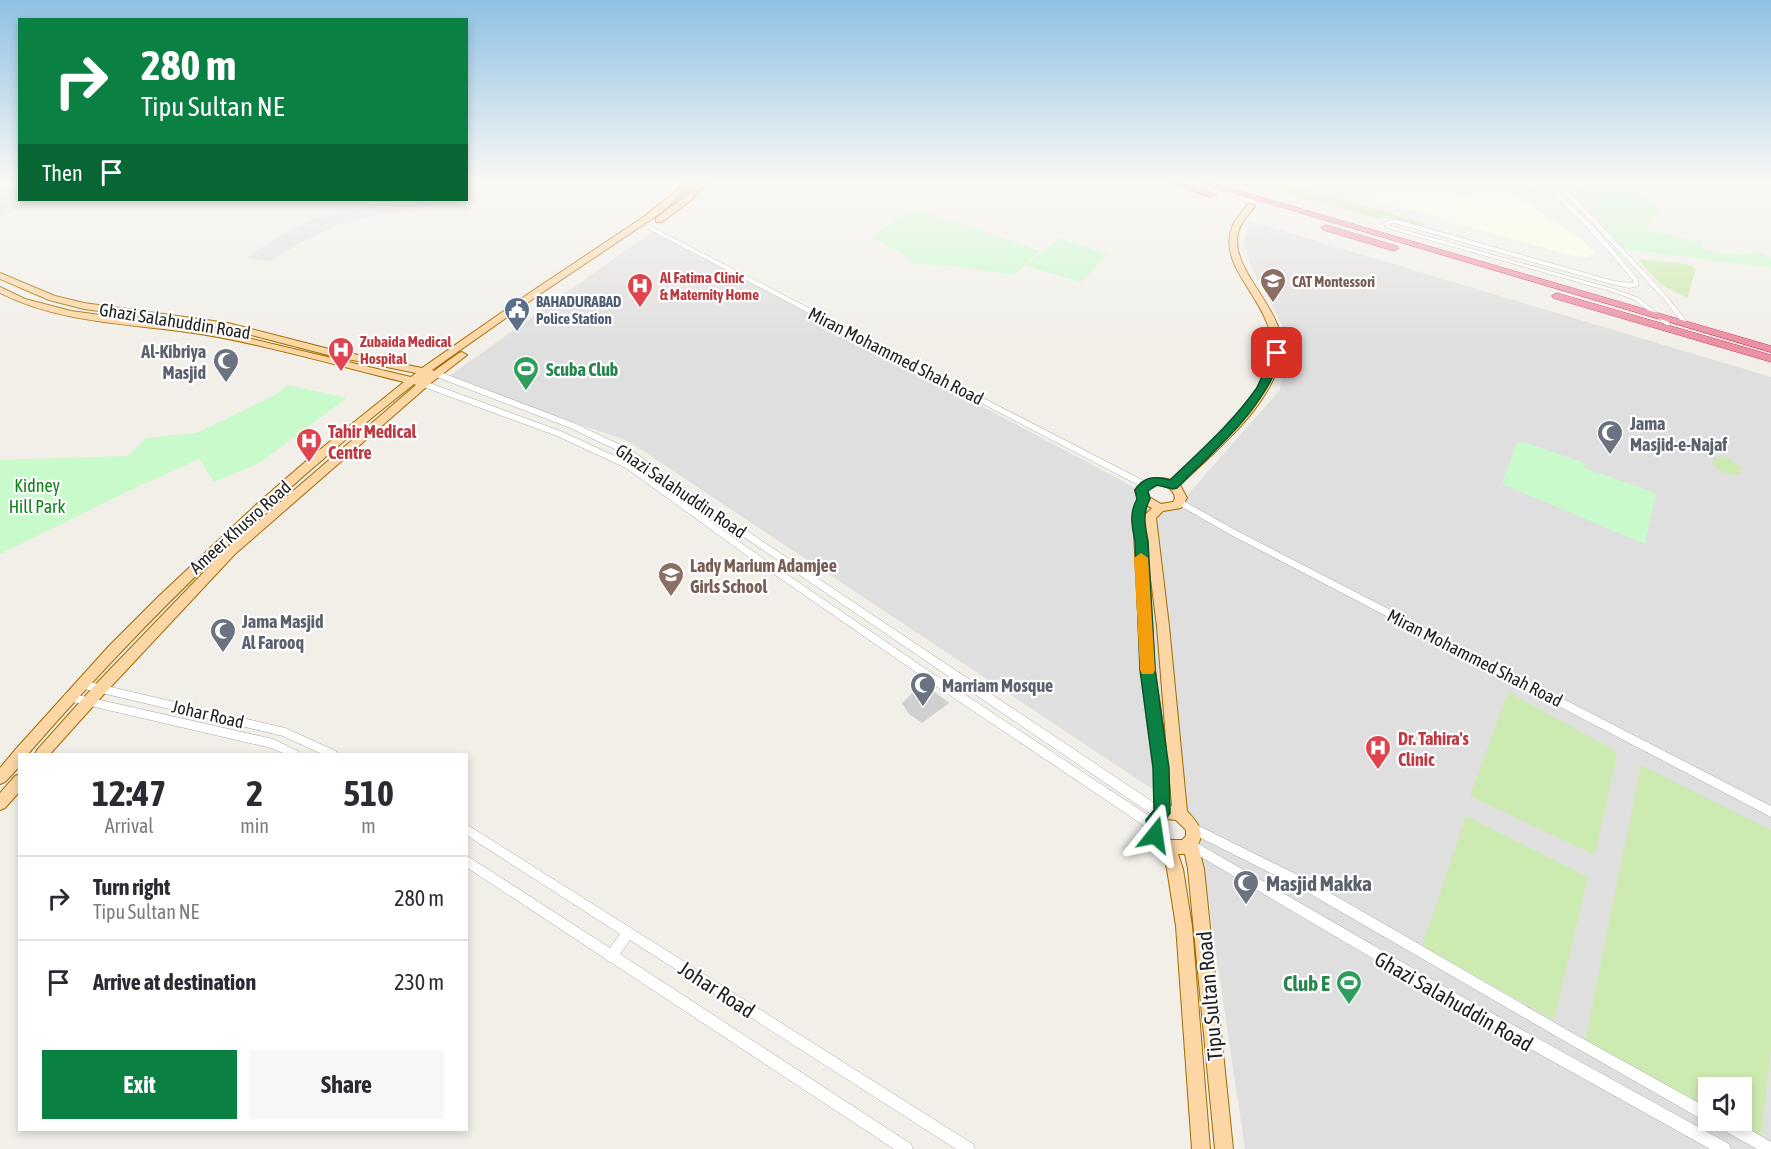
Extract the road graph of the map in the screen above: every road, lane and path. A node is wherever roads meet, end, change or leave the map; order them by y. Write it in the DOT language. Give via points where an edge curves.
graph roads {
  1 [pos="630,236"];
  2 [pos="630,236"];
  3 [pos="663,236"];
  4 [pos="1233,236"];
  5 [pos="1352,236"];
  6 [pos="1384,236"];
  7 [pos="1419,236"];
  8 [pos="1446,236"];
  9 [pos="1597,236"];
  10 [pos="1608,236"];
  11 [pos="0,276"];
  12 [pos="0,290"];
  13 [pos="1656,315"];
  14 [pos="1682,322"];
  15 [pos="1668,324"];
  16 [pos="1733,348"];
  17 [pos="1771,349"];
  18 [pos="1771,359"];
  19 [pos="437,374"];
  20 [pos="421,379"];
  21 [pos="556,419"];
  22 [pos="546,429"];
  23 [pos="1145,485"];
  24 [pos="1173,485"];
  25 [pos="1144,499"];
  26 [pos="1180,502"];
  27 [pos="1160,508"];
  28 [pos="81,684"];
  29 [pos="100,689"];
  30 [pos="69,697"];
  31 [pos="88,702"];
  32 [pos="22,753"];
  33 [pos="43,753"];
  34 [pos="292,753"];
  35 [pos="330,753"];
  36 [pos="18,757"];
  37 [pos="0,778"];
  38 [pos="18,782"];
  39 [pos="0,803"];
  40 [pos="1771,812"];
  41 [pos="1180,814"];
  42 [pos="1159,817"];
  43 [pos="468,830"];
  44 [pos="1191,836"];
  45 [pos="1168,847"];
  46 [pos="468,861"];
  47 [pos="628,933"];
  48 [pos="611,957"];
  49 [pos="1698,1109"];
  50 [pos="1738,1131"];
  51 [pos="906,1149"];
  52 [pos="968,1149"];
  53 [pos="1202,1149"];
  54 [pos="1224,1149"];
  55 [pos="1724,1149"];
  56 [pos="1770,1149"];
  1 -- 19 [label="main road, Ameer Khusro Road"];
  2 -- 20 [label="main road, Ameer Khusro Road"];
  3 -- 23 [label="street, Miran Mohammed Shah Road"];
  4 -- 24 [label="main road" via="1231,244 1239,263 1274,322 1277,353 1269,377 1249,407"];
  5 -- 16 [label="highway"];
  6 -- 13 [label="highway"];
  7 -- 13 [label="street" via="1615,291 1637,299"];
  8 -- 9 [label="street" via="1613,283 1636,285 1636,280"];
  10 -- 14 [label="street" via="1664,296"];
  11 -- 20 [label="main road, Ghazi Salahuddin Road" via="52,298 84,306 228,326"];
  12 -- 20 [label="main road, Ghazi Salahuddin Road" via="22,301 71,314 218,334"];
  13 -- 14 [label="highway"];
  13 -- 15 [label="street"];
  14 -- 15 [label="highway"];
  14 -- 17 [label="highway"];
  15 -- 16 [label="highway"];
  16 -- 18 [label="highway"];
  19 -- 20 [label="main road, Ghazi Salahuddin Road"];
  19 -- 21 [label="street, Ghazi Salahuddin Road"];
  20 -- 22 [label="street, Ghazi Salahuddin Road"];
  20 -- 28 [label="main road, Ameer Khusro Road" via="214,548"];
  20 -- 29 [label="main road, Ameer Khusro Road" via="231,551"];
  21 -- 22 [label="street"];
  21 -- 42 [label="street, Ghazi Salahuddin Road" via="628,452"];
  22 -- 42 [label="street, Ghazi Salahuddin Road" via="629,466 926,674"];
  23 -- 24 [label="main road" via="1156,481"];
  23 -- 25 [label="main road"];
  24 -- 26 [label="main road" via="1180,493"];
  25 -- 27 [label="main road"];
  25 -- 42 [label="main road" via="1138,508 1138,522 1148,670 1161,768"];
  26 -- 27 [label="main road"];
  26 -- 40 [label="street, Miran Mohammed Shah Road"];
  27 -- 41 [label="main road" via="1150,516 1150,529"];
  28 -- 29 [label="street, Johar Road"];
  28 -- 30 [label="main road, Ameer Khusro Road"];
  29 -- 31 [label="main road, Ameer Khusro Road"];
  29 -- 35 [label="street, Johar Road" via="285,732"];
  30 -- 31 [label="street, Johar Road"];
  30 -- 32 [label="main road, Ameer Khusro Road"];
  31 -- 33 [label="main road, Ameer Khusro Road"];
  31 -- 34 [label="street, Johar Road" via="273,744"];
  36 -- 37 [label="main road, Ameer Khusro Road"];
  38 -- 39 [label="main road"];
  41 -- 42 [label="main road"];
  41 -- 44 [label="main road"];
  42 -- 45 [label="main road" via="1158,840"];
  43 -- 47 [label="street, Johar Road"];
  44 -- 45 [label="main road" via="1180,848"];
  44 -- 49 [label="street, Ghazi Salahuddin Road" via="1304,884"];
  44 -- 54 [label="main road, Tipu Sultan Road"];
  44 -- 55 [label="street, Ghazi Salahuddin Road" via="1386,962"];
  45 -- 53 [label="main road, Tipu Sultan Road" via="1184,926"];
  46 -- 48 [label="street, Johar Road"];
  47 -- 48 [label="street"];
  47 -- 52 [label="street, Johar Road"];
  48 -- 51 [label="street, Johar Road"];
  50 -- 56 [label="street"];
}
